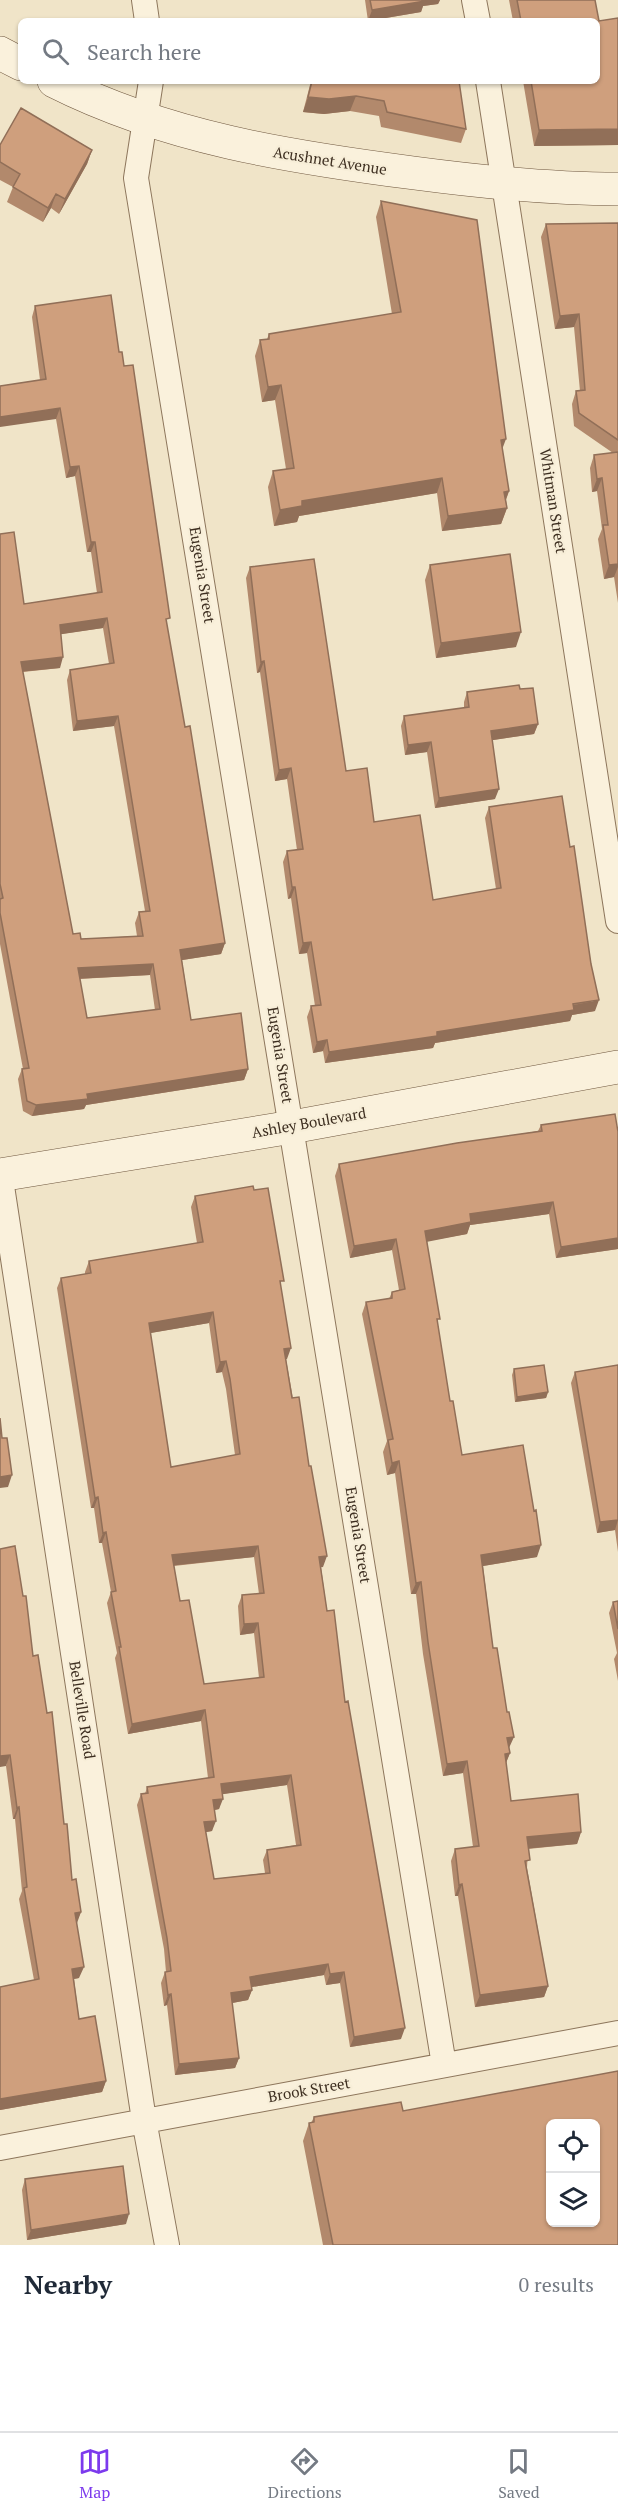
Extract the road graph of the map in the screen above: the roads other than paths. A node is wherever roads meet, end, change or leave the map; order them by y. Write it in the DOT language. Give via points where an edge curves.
graph roads {
  1 [pos="144,0"];
  2 [pos="474,0"];
  3 [pos="147,18"];
  4 [pos="477,18"];
  5 [pos="0,53"];
  6 [pos="18,62"];
  7 [pos="60,84"];
  8 [pos="151,84"];
  9 [pos="488,84"];
  10 [pos="146,121"];
  11 [pos="505,185"];
  12 [pos="618,189"];
  13 [pos="618,921"];
  14 [pos="618,1067"];
  15 [pos="292,1127"];
  16 [pos="0,1175"];
  17 [pos="618,2032"];
  18 [pos="444,2065"];
  19 [pos="144,2120"];
  20 [pos="0,2148"];
  21 [pos="167,2245"];
  1 -- 3 [label="street"];
  2 -- 4 [label="street"];
  5 -- 6 [label="main road"];
  7 -- 10 [label="main road, Acushnet Avenue"];
  8 -- 10 [label="street, Eugenia Street"];
  9 -- 11 [label="street, Whitman Street"];
  10 -- 11 [label="main road, Acushnet Avenue" via="298,158"];
  10 -- 15 [label="street, Eugenia Street" via="136,178"];
  11 -- 12 [label="main road, Acushnet Avenue"];
  11 -- 13 [label="street, Whitman Street"];
  14 -- 15 [label="main road, Ashley Boulevard"];
  15 -- 16 [label="main road, Ashley Boulevard"];
  15 -- 18 [label="street, Eugenia Street"];
  16 -- 19 [label="street, Belleville Road"];
  17 -- 18 [label="street, Brook Street"];
  18 -- 19 [label="street, Brook Street"];
  19 -- 20 [label="street, Brook Street"];
  19 -- 21 [label="street, Belleville Road"];
}
